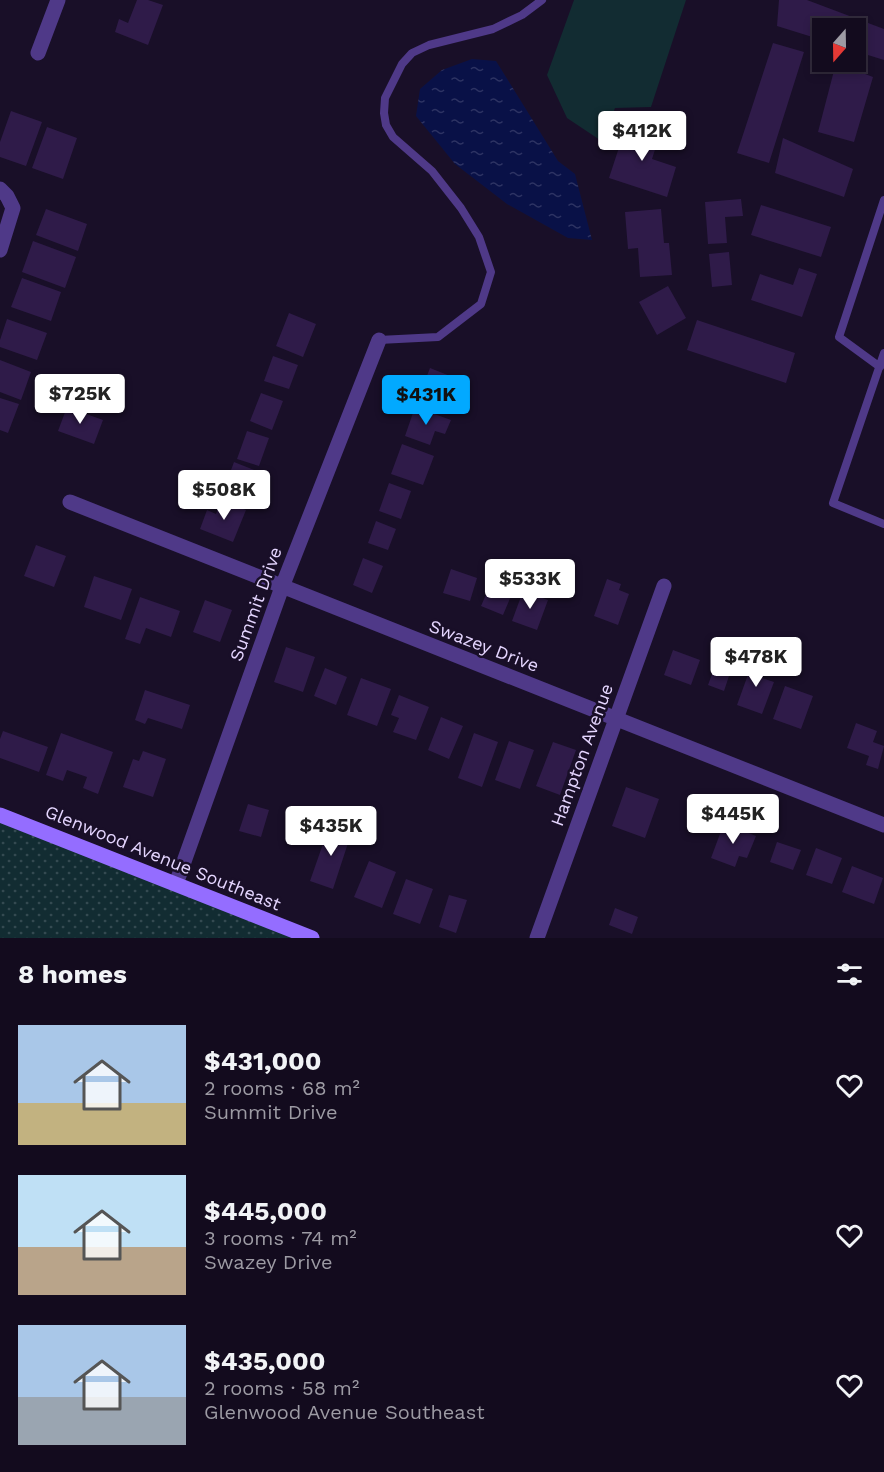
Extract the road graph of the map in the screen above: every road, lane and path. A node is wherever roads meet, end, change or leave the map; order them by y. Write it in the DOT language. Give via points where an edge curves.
graph roads {
  1 [pos="58,0"];
  2 [pos="542,0"];
  3 [pos="38,53"];
  4 [pos="0,189"];
  5 [pos="884,200"];
  6 [pos="0,250"];
  7 [pos="379,340"];
  8 [pos="884,353"];
  9 [pos="880,367"];
  10 [pos="70,502"];
  11 [pos="884,524"];
  12 [pos="664,586"];
  13 [pos="282,587"];
  14 [pos="616,719"];
  15 [pos="0,814"];
  16 [pos="884,825"];
  17 [pos="176,884"];
  18 [pos="312,938"];
  19 [pos="537,938"];
  1 -- 3 [label="street"];
  2 -- 7 [label="lane" via="493,29 412,53 385,98 386,125 432,171 461,208 479,237 491,272 482,304 438,337"];
  4 -- 6 [label="street" via="13,208"];
  5 -- 9 [label="lane" via="839,337"];
  7 -- 13 [label="street, Summit Drive"];
  8 -- 9 [label="lane"];
  9 -- 11 [label="lane" via="832,503"];
  10 -- 13 [label="street, Swazey Drive"];
  12 -- 14 [label="street, Hampton Avenue"];
  13 -- 14 [label="street, Swazey Drive"];
  13 -- 17 [label="street, Summit Drive"];
  14 -- 16 [label="street, Swazey Drive"];
  14 -- 19 [label="street, Hampton Avenue"];
  15 -- 17 [label="main road, Glenwood Avenue Southeast"];
  17 -- 18 [label="main road, Glenwood Avenue Southeast"];
}
